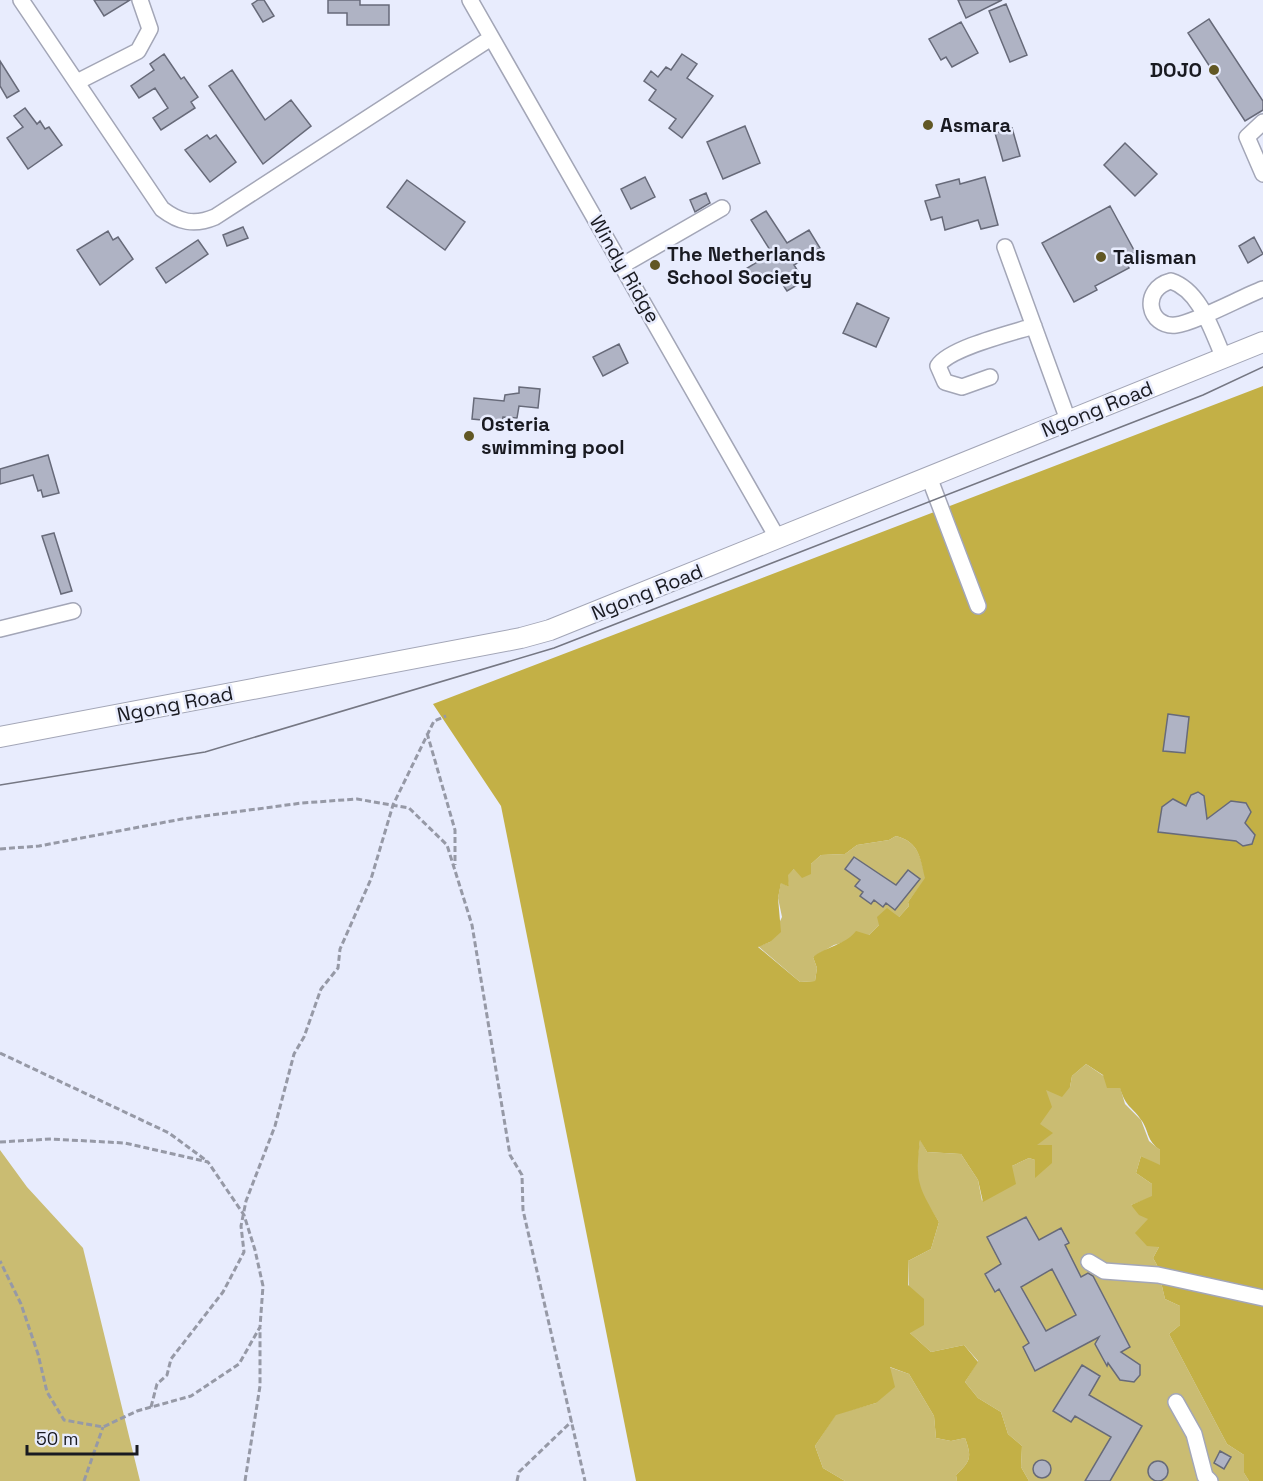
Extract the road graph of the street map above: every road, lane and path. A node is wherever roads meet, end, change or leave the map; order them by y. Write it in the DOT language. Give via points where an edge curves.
graph roads {
  1 [pos="21,0"];
  2 [pos="140,0"];
  3 [pos="470,0"];
  4 [pos="491,38"];
  5 [pos="77,82"];
  6 [pos="1263,122"];
  7 [pos="1263,174"];
  8 [pos="722,208"];
  9 [pos="1005,247"];
  10 [pos="623,265"];
  11 [pos="1263,289"];
  12 [pos="1034,326"];
  13 [pos="1263,342"];
  14 [pos="1224,358"];
  15 [pos="990,377"];
  16 [pos="1068,420"];
  17 [pos="929,477"];
  18 [pos="778,539"];
  19 [pos="978,606"];
  20 [pos="73,610"];
  21 [pos="0,629"];
  22 [pos="446,716"];
  23 [pos="427,733"];
  24 [pos="0,737"];
  25 [pos="393,805"];
  26 [pos="0,849"];
  27 [pos="455,869"];
  28 [pos="0,1053"];
  29 [pos="0,1142"];
  30 [pos="208,1162"];
  31 [pos="244,1215"];
  32 [pos="0,1261"];
  33 [pos="1089,1262"];
  34 [pos="1263,1298"];
  35 [pos="260,1327"];
  36 [pos="1176,1402"];
  37 [pos="151,1407"];
  38 [pos="572,1421"];
  39 [pos="103,1427"];
  40 [pos="84,1481"];
  41 [pos="245,1481"];
  42 [pos="517,1481"];
  43 [pos="585,1481"];
  44 [pos="1210,1481"];
  1 -- 5 [label="street"];
  2 -- 5 [label="street" via="150,28 138,51"];
  3 -- 4 [label="street, Windy Ridge"];
  4 -- 5 [label="street" via="201,223 184,222 162,209"];
  4 -- 10 [label="street, Windy Ridge"];
  6 -- 7 [label="street" via="1247,137"];
  8 -- 10 [label="street"];
  9 -- 12 [label="street"];
  10 -- 18 [label="street, Windy Ridge"];
  11 -- 14 [label="street" via="1203,314"];
  12 -- 15 [label="street" via="974,345 942,360 938,366 945,382 962,387"];
  12 -- 16 [label="street"];
  13 -- 14 [label="main road, Ngong Road"];
  14 -- 16 [label="main road, Ngong Road"];
  16 -- 17 [label="main road, Ngong Road"];
  17 -- 18 [label="main road, Ngong Road"];
  17 -- 19 [label="street"];
  18 -- 24 [label="main road, Ngong Road" via="521,638"];
  20 -- 21 [label="street"];
  22 -- 23 [label="path" via="434,721"];
  23 -- 25 [label="path"];
  23 -- 27 [label="path" via="455,830"];
  25 -- 26 [label="path" via="357,799 302,803"];
  25 -- 27 [label="path" via="409,808 447,845"];
  25 -- 31 [label="path" via="371,879 340,949 338,968 321,989 308,1029 294,1054 275,1126"];
  27 -- 38 [label="path" via="472,925 510,1155 522,1175 523,1210"];
  28 -- 30 [label="path" via="169,1133"];
  29 -- 30 [label="path" via="51,1139 125,1143"];
  30 -- 31 [label="path"];
  31 -- 35 [label="path" via="263,1286"];
  31 -- 37 [label="path" via="244,1252 224,1292 171,1359 167,1374 157,1384"];
  32 -- 39 [label="path" via="21,1304 47,1392 64,1420"];
  33 -- 34 [label="street" via="1104,1270 1158,1275"];
  35 -- 37 [label="path" via="238,1364 191,1396"];
  35 -- 41 [label="path" via="260,1386"];
  36 -- 44 [label="street" via="1194,1434 1205,1476"];
  37 -- 39 [label="path"];
  38 -- 42 [label="path" via="519,1472"];
  38 -- 43 [label="path"];
  39 -- 40 [label="path"];
}
